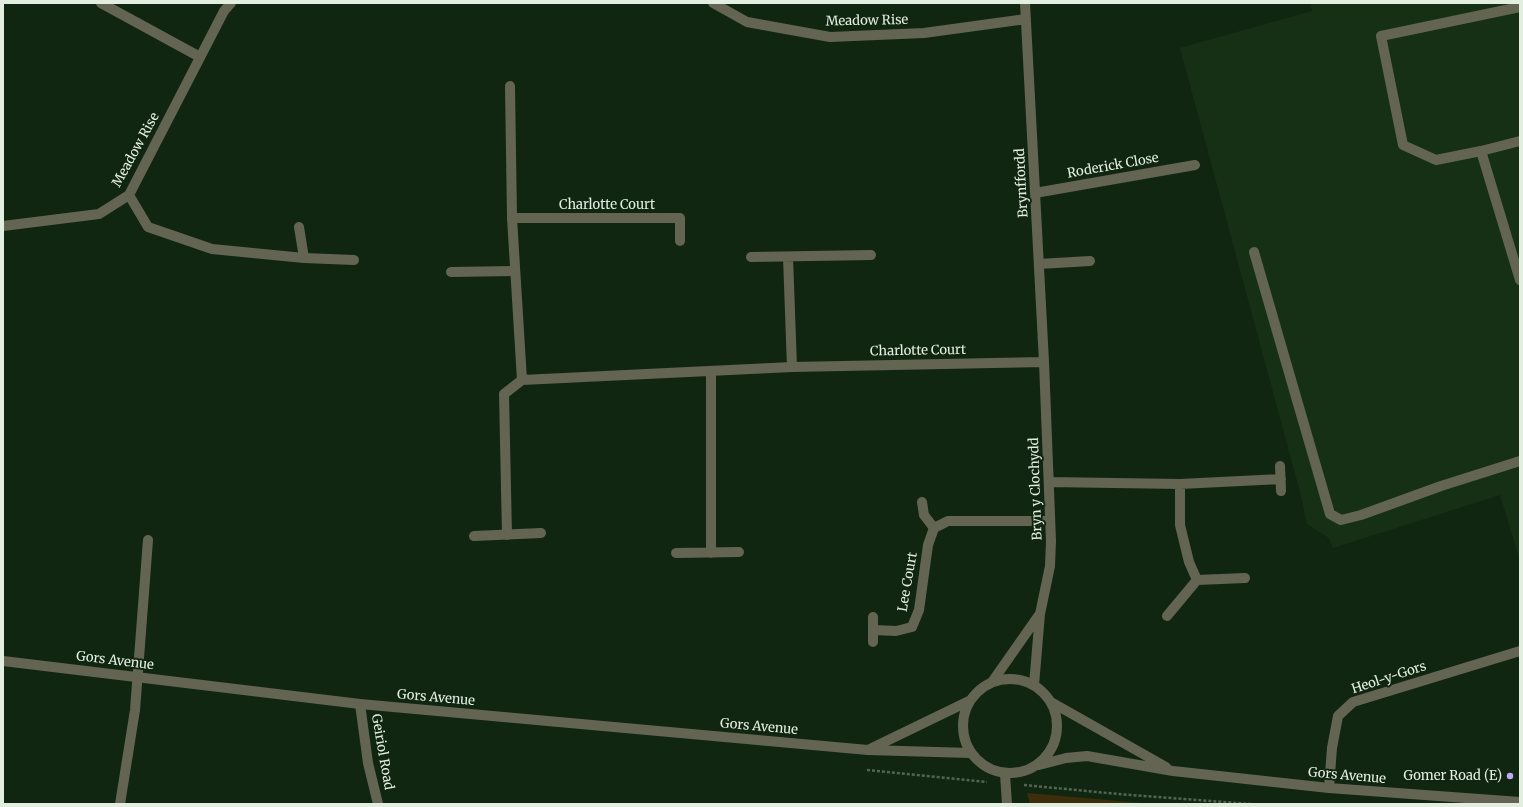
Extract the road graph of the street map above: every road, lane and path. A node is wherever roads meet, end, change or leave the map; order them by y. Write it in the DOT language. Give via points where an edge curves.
graph roads {
  1 [pos="101,3"];
  2 [pos="231,3"];
  3 [pos="713,3"];
  4 [pos="1025,3"];
  5 [pos="1520,7"];
  6 [pos="1026,19"];
  7 [pos="200,57"];
  8 [pos="510,86"];
  9 [pos="1520,141"];
  10 [pos="1481,151"];
  11 [pos="1195,165"];
  12 [pos="1035,193"];
  13 [pos="128,195"];
  14 [pos="512,218"];
  15 [pos="3,226"];
  16 [pos="299,227"];
  17 [pos="680,241"];
  18 [pos="1254,252"];
  19 [pos="871,255"];
  20 [pos="751,257"];
  21 [pos="788,257"];
  22 [pos="304,258"];
  23 [pos="354,260"];
  24 [pos="1090,261"];
  25 [pos="1039,264"];
  26 [pos="515,271"];
  27 [pos="451,272"];
  28 [pos="1520,280"];
  29 [pos="1044,362"];
  30 [pos="792,367"];
  31 [pos="710,371"];
  32 [pos="522,380"];
  33 [pos="1520,461"];
  34 [pos="1280,466"];
  35 [pos="1281,479"];
  36 [pos="1049,482"];
  37 [pos="1180,484"];
  38 [pos="1281,491"];
  39 [pos="922,502"];
  40 [pos="1049,521"];
  41 [pos="934,528"];
  42 [pos="541,533"];
  43 [pos="507,535"];
  44 [pos="474,536"];
  45 [pos="148,540"];
  46 [pos="739,552"];
  47 [pos="676,553"];
  48 [pos="711,553"];
  49 [pos="1245,578"];
  50 [pos="1197,580"];
  51 [pos="1040,614"];
  52 [pos="1167,616"];
  53 [pos="873,617"];
  54 [pos="874,630"];
  55 [pos="873,642"];
  56 [pos="1520,651"];
  57 [pos="3,661"];
  58 [pos="138,677"];
  59 [pos="992,682"];
  60 [pos="1034,685"];
  61 [pos="969,701"];
  62 [pos="1052,702"];
  63 [pos="360,704"];
  64 [pos="868,750"];
  65 [pos="970,753"];
  66 [pos="1039,765"];
  67 [pos="1173,771"];
  68 [pos="1005,774"];
  69 [pos="1329,788"];
  70 [pos="1520,802"];
  71 [pos="120,804"];
  72 [pos="378,804"];
  73 [pos="1007,804"];
  1 -- 7 [label="street"];
  2 -- 7 [label="street, Meadow Rise" via="224,11"];
  3 -- 6 [label="street, Meadow Rise" via="747,22 830,37 924,33"];
  4 -- 6 [label="street, Brynffordd"];
  5 -- 10 [label="street" via="1381,36 1403,145 1436,160"];
  6 -- 12 [label="street, Brynffordd"];
  7 -- 13 [label="street, Meadow Rise"];
  8 -- 14 [label="street"];
  9 -- 10 [label="street"];
  10 -- 28 [label="street"];
  11 -- 12 [label="street, Roderick Close"];
  12 -- 25 [label="street, Brynffordd"];
  13 -- 15 [label="street, Meadow Rise" via="99,214"];
  13 -- 22 [label="street" via="148,227 212,249"];
  14 -- 17 [label="street, Charlotte Court" via="680,218"];
  14 -- 26 [label="street"];
  16 -- 22 [label="street"];
  18 -- 33 [label="street" via="1330,514 1341,520 1361,515"];
  19 -- 21 [label="street"];
  20 -- 21 [label="street"];
  21 -- 30 [label="street"];
  22 -- 23 [label="street"];
  24 -- 25 [label="street"];
  25 -- 29 [label="street, Brynffordd"];
  26 -- 27 [label="street"];
  26 -- 32 [label="street"];
  29 -- 30 [label="street, Charlotte Court"];
  29 -- 36 [label="street, Bryn y Clochydd"];
  30 -- 31 [label="street, Charlotte Court"];
  31 -- 32 [label="street, Charlotte Court"];
  31 -- 48 [label="street"];
  32 -- 43 [label="street" via="504,394"];
  34 -- 35 [label="street"];
  35 -- 37 [label="street"];
  35 -- 38 [label="street"];
  36 -- 37 [label="street"];
  36 -- 40 [label="street, Bryn y Clochydd"];
  37 -- 50 [label="street" via="1180,525 1188,562"];
  39 -- 41 [label="street" via="924,515"];
  40 -- 41 [label="street" via="948,521"];
  40 -- 51 [label="street, Bryn y Clochydd" via="1050,566"];
  41 -- 54 [label="street, Lee Court" via="928,545 919,610 912,627 896,631"];
  42 -- 43 [label="street"];
  43 -- 44 [label="street"];
  45 -- 58 [label="street"];
  46 -- 48 [label="street"];
  47 -- 48 [label="street"];
  49 -- 50 [label="street"];
  50 -- 52 [label="street"];
  51 -- 59 [label="street"];
  51 -- 60 [label="street"];
  53 -- 54 [label="street"];
  54 -- 55 [label="street"];
  56 -- 69 [label="street, Heol-y-Gors" via="1353,702 1338,716"];
  57 -- 58 [label="street, Gors Avenue"];
  58 -- 63 [label="street, Gors Avenue"];
  58 -- 71 [label="street"];
  59 -- 60 [label="street" via="1008,678 1025,680"];
  59 -- 61 [label="street" via="980,688"];
  60 -- 62 [label="street"];
  61 -- 64 [label="street"];
  61 -- 65 [label="street" via="962,724"];
  62 -- 66 [label="street" via="1057,717 1057,738 1050,753"];
  62 -- 67 [label="street, Gors Avenue"];
  63 -- 64 [label="street, Gors Avenue"];
  63 -- 72 [label="street, Geiriol Road" via="368,763"];
  64 -- 65 [label="street, Gors Avenue"];
  65 -- 68 [label="street" via="984,766"];
  66 -- 67 [label="street, Gors Avenue" via="1087,756"];
  66 -- 68 [label="street" via="1024,772"];
  67 -- 69 [label="street, Gors Avenue"];
  68 -- 73 [label="street"];
  69 -- 70 [label="street, Gors Avenue"];
}
